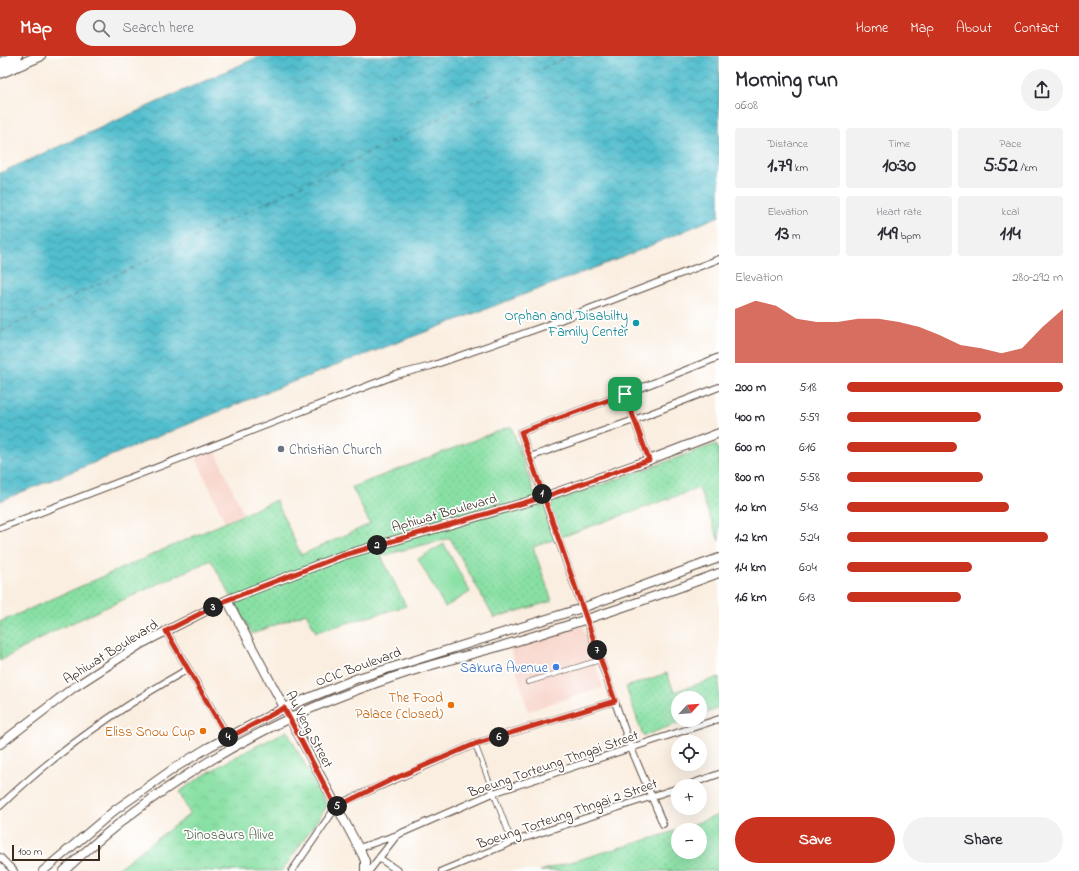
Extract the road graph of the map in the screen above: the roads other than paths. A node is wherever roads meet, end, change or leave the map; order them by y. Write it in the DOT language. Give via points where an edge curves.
graph roads {
  1 [pos="17,56"];
  2 [pos="40,56"];
  3 [pos="0,63"];
  4 [pos="0,73"];
  5 [pos="719,259"];
  6 [pos="719,357"];
  7 [pos="719,387"];
  8 [pos="625,394"];
  9 [pos="634,420"];
  10 [pos="719,433"];
  11 [pos="530,457"];
  12 [pos="649,460"];
  13 [pos="544,497"];
  14 [pos="0,528"];
  15 [pos="719,558"];
  16 [pos="719,573"];
  17 [pos="227,600"];
  18 [pos="582,608"];
  19 [pos="586,620"];
  20 [pos="166,631"];
  21 [pos="600,660"];
  22 [pos="188,669"];
  23 [pos="528,682"];
  24 [pos="615,701"];
  25 [pos="284,708"];
  26 [pos="290,718"];
  27 [pos="719,719"];
  28 [pos="228,738"];
  29 [pos="0,744"];
  30 [pos="475,744"];
  31 [pos="631,748"];
  32 [pos="719,774"];
  33 [pos="704,779"];
  34 [pos="671,790"];
  35 [pos="494,793"];
  36 [pos="652,797"];
  37 [pos="0,806"];
  38 [pos="336,807"];
  39 [pos="663,824"];
  40 [pos="397,835"];
  41 [pos="512,842"];
  42 [pos="359,848"];
  43 [pos="0,857"];
  44 [pos="379,858"];
  45 [pos="14,871"];
  46 [pos="43,871"];
  47 [pos="64,871"];
  48 [pos="292,871"];
  49 [pos="365,871"];
  50 [pos="369,871"];
  51 [pos="398,871"];
  52 [pos="442,871"];
  1 -- 3 [label="highway"];
  2 -- 4 [label="highway"];
  5 -- 14 [label="street" via="542,327 431,366 396,375"];
  6 -- 8 [label="street"];
  7 -- 9 [label="street"];
  8 -- 9 [label="street"];
  8 -- 11 [label="street" via="521,432"];
  9 -- 11 [label="street"];
  9 -- 12 [label="street"];
  10 -- 12 [label="street, Aphiwat Boulevard"];
  11 -- 13 [label="street"];
  12 -- 13 [label="street, Aphiwat Boulevard"];
  13 -- 17 [label="street, Aphiwat Boulevard" via="341,556"];
  13 -- 18 [label="street"];
  15 -- 18 [label="street, OCIC Boulevard"];
  16 -- 19 [label="street, OCIC Boulevard"];
  17 -- 20 [label="street, Aphiwat Boulevard"];
  17 -- 25 [label="street, Au Veng Street"];
  18 -- 19 [label="street"];
  18 -- 25 [label="street, OCIC Boulevard" via="358,678"];
  19 -- 21 [label="street"];
  19 -- 26 [label="street, OCIC Boulevard" via="410,671 363,687"];
  20 -- 22 [label="street"];
  20 -- 29 [label="street, Aphiwat Boulevard" via="73,688"];
  21 -- 23 [label="street"];
  21 -- 24 [label="street"];
  22 -- 28 [label="street"];
  22 -- 37 [label="street" via="99,725 27,780"];
  24 -- 30 [label="street"];
  24 -- 31 [label="street"];
  25 -- 26 [label="street, Au Veng Street"];
  25 -- 28 [label="street, OCIC Boulevard"];
  26 -- 38 [label="street, Au Veng Street"];
  26 -- 47 [label="street, OCIC Boulevard" via="214,757 174,782 118,824"];
  27 -- 31 [label="street, Boeung Torteung Thngai Street"];
  28 -- 46 [label="street, OCIC Boulevard" via="176,767 141,791"];
  30 -- 35 [label="street"];
  30 -- 38 [label="street"];
  31 -- 35 [label="street, Boeung Torteung Thngai Street"];
  31 -- 36 [label="street"];
  32 -- 33 [label="street"];
  34 -- 36 [label="street, Boeung Torteung Thngai 2 Street"];
  35 -- 40 [label="street, Boeung Torteung Thngai Street"];
  35 -- 41 [label="street"];
  36 -- 39 [label="street"];
  36 -- 41 [label="street, Boeung Torteung Thngai 2 Street"];
  38 -- 42 [label="street, Au Veng Street"];
  38 -- 48 [label="street"];
  40 -- 42 [label="street, Boeung Torteung Thngai Street"];
  40 -- 44 [label="street, Boeung Torteung Thngai Street"];
  41 -- 52 [label="street, Boeung Torteung Thngai 2 Street"];
  42 -- 49 [label="street, Au Veng Street" via="365,862"];
  43 -- 45 [label="street"];
  44 -- 50 [label="street, Boeung Torteung Thngai Street"];
  44 -- 51 [label="street"];
}
